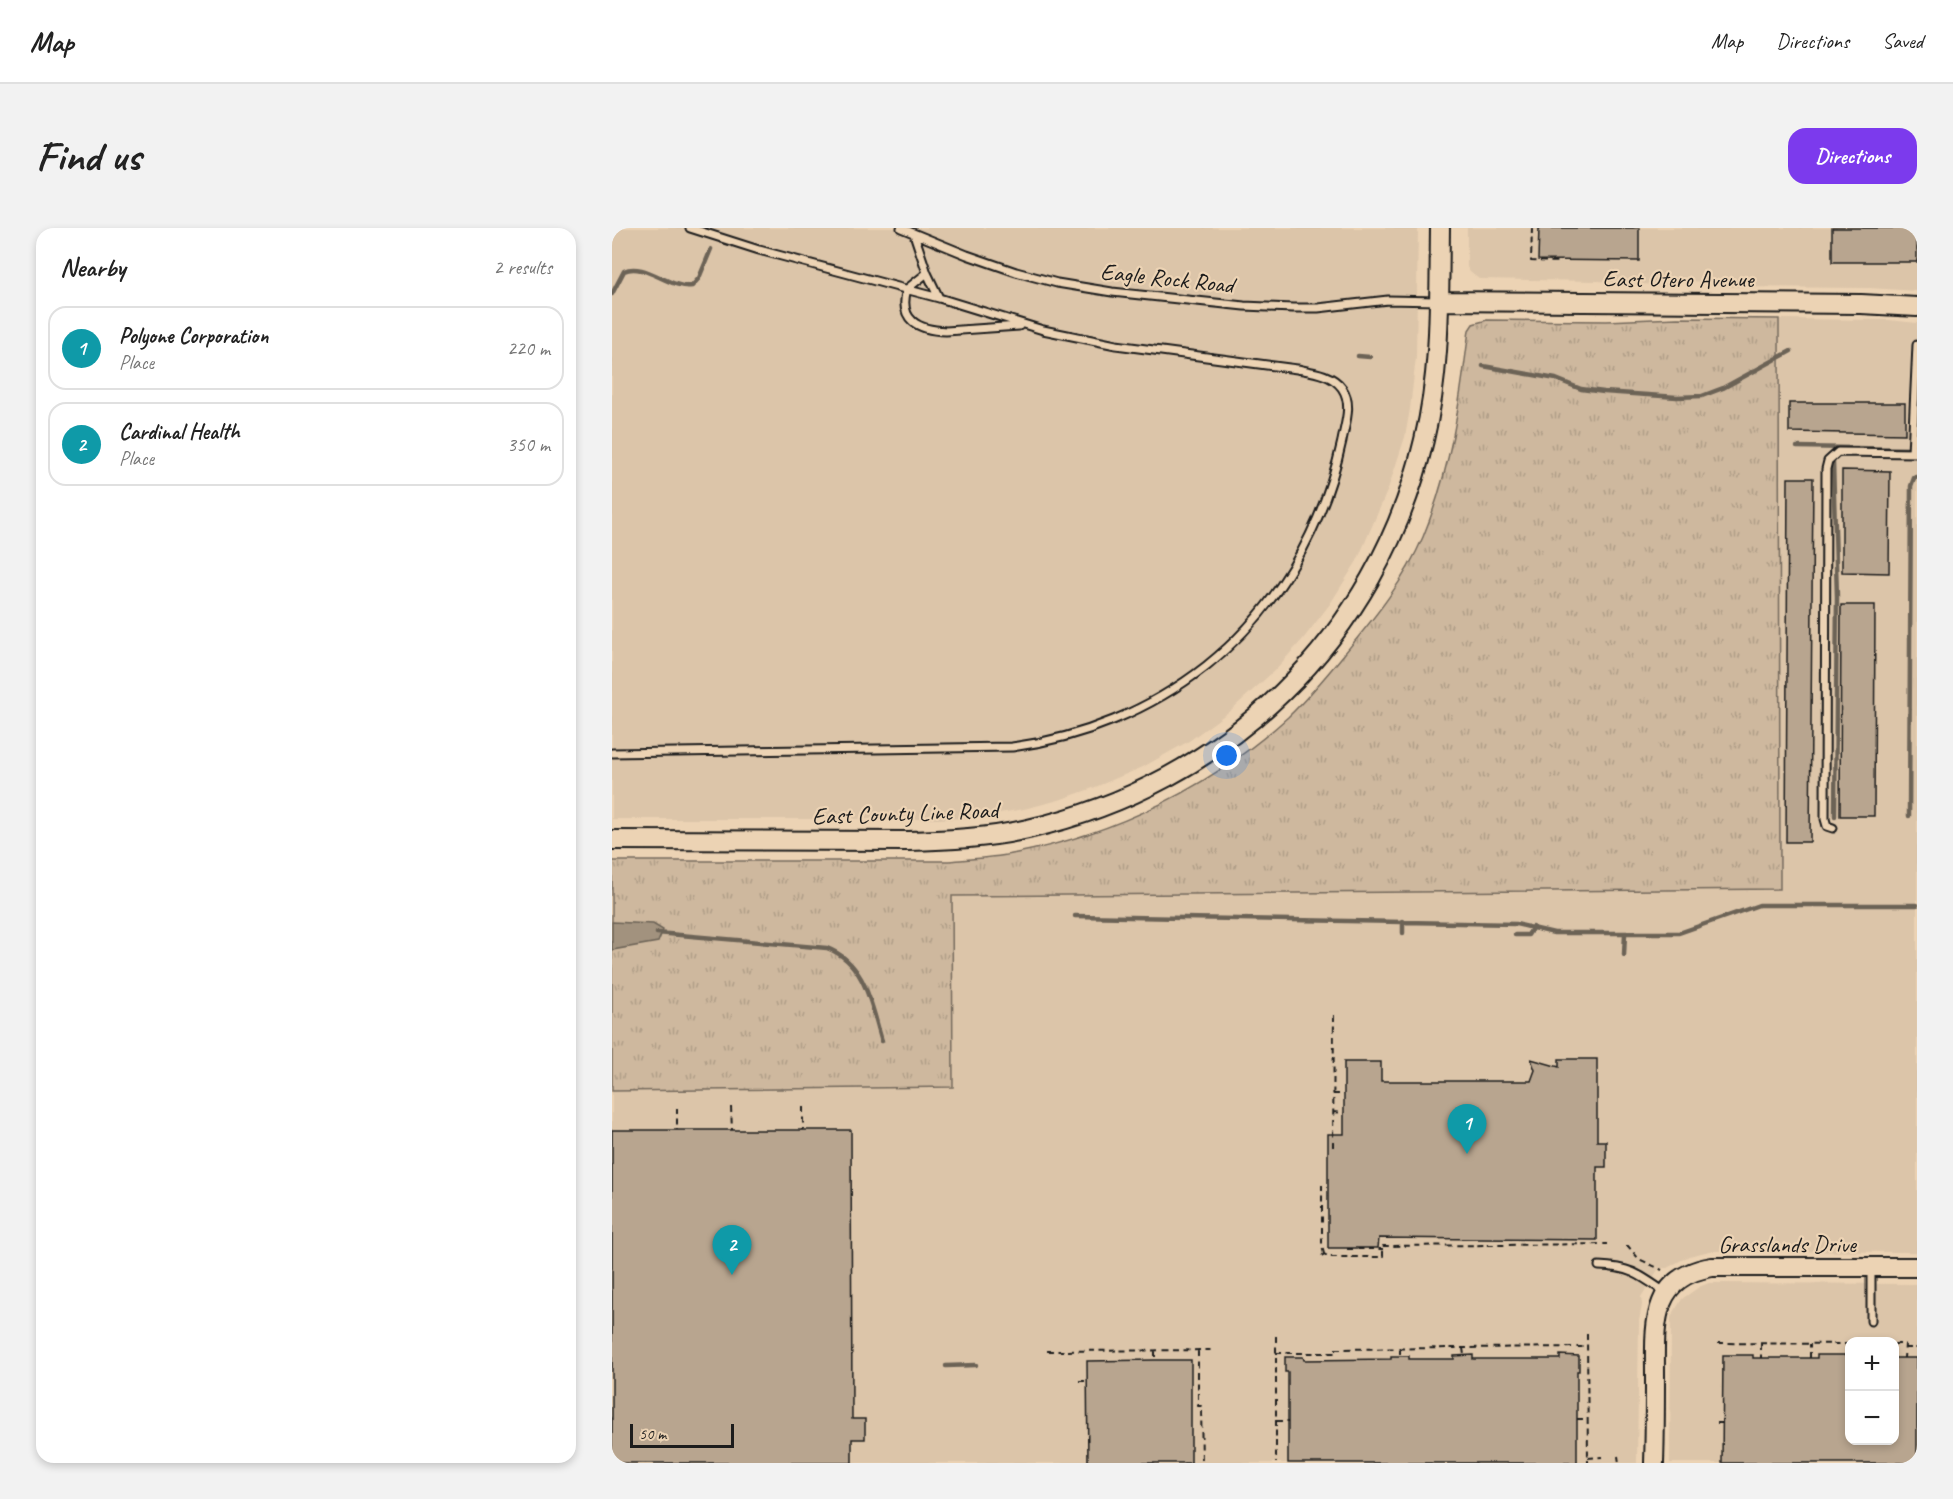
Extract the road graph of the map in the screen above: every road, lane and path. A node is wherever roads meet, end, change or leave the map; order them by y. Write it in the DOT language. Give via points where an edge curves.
graph roads {
  1 [pos="690,228"];
  2 [pos="901,228"];
  3 [pos="1440,228"];
  4 [pos="1532,228"];
  5 [pos="914,234"];
  6 [pos="1561,262"];
  7 [pos="927,273"];
  8 [pos="907,289"];
  9 [pos="939,298"];
  10 [pos="1439,301"];
  11 [pos="1917,307"];
  12 [pos="1025,326"];
  13 [pos="1917,345"];
  14 [pos="1914,453"];
  15 [pos="612,753"];
  16 [pos="1833,828"];
  17 [pos="612,840"];
  18 [pos="1334,1012"];
  19 [pos="1333,1094"];
  20 [pos="1344,1094"];
  21 [pos="731,1107"];
  22 [pos="802,1107"];
  23 [pos="677,1108"];
  24 [pos="1333,1112"];
  25 [pos="1344,1113"];
  26 [pos="677,1130"];
  27 [pos="732,1130"];
  28 [pos="803,1130"];
  29 [pos="1333,1148"];
  30 [pos="1322,1185"];
  31 [pos="1384,1238"];
  32 [pos="1407,1239"];
  33 [pos="1454,1239"];
  34 [pos="1517,1239"];
  35 [pos="1606,1244"];
  36 [pos="1454,1245"];
  37 [pos="1517,1245"];
  38 [pos="1385,1246"];
  39 [pos="1407,1246"];
  40 [pos="1626,1246"];
  41 [pos="1383,1250"];
  42 [pos="1347,1257"];
  43 [pos="1599,1266"];
  44 [pos="1871,1267"];
  45 [pos="1917,1268"];
  46 [pos="1662,1270"];
  47 [pos="1666,1293"];
  48 [pos="1870,1321"];
  49 [pos="1587,1334"];
  50 [pos="1276,1336"];
  51 [pos="1718,1343"];
  52 [pos="1761,1344"];
  53 [pos="1810,1344"];
  54 [pos="1845,1344"];
  55 [pos="1899,1344"];
  56 [pos="1587,1347"];
  57 [pos="1400,1348"];
  58 [pos="1463,1348"];
  59 [pos="1905,1348"];
  60 [pos="1917,1348"];
  61 [pos="1215,1350"];
  62 [pos="1047,1351"];
  63 [pos="1155,1351"];
  64 [pos="1198,1351"];
  65 [pos="1276,1353"];
  66 [pos="1464,1355"];
  67 [pos="1400,1356"];
  68 [pos="1761,1358"];
  69 [pos="1810,1358"];
  70 [pos="1904,1358"];
  71 [pos="1155,1360"];
  72 [pos="1191,1369"];
  73 [pos="1198,1369"];
  74 [pos="1079,1381"];
  75 [pos="1087,1381"];
  76 [pos="1577,1419"];
  77 [pos="1588,1419"];
  78 [pos="1276,1421"];
  79 [pos="1288,1421"];
  80 [pos="1718,1423"];
  81 [pos="1722,1423"];
  82 [pos="1618,1456"];
  83 [pos="1602,1457"];
  84 [pos="1588,1458"];
  85 [pos="1202,1463"];
  86 [pos="1276,1463"];
  87 [pos="1588,1463"];
  88 [pos="1619,1463"];
  89 [pos="1654,1463"];
  1 -- 8 [label="lane"];
  2 -- 5 [label="lane, Eagle Rock Road"];
  3 -- 10 [label="main road, East County Line Road"];
  4 -- 6 [label="path" via="1531,261"];
  5 -- 7 [label="lane"];
  5 -- 10 [label="lane, Eagle Rock Road" via="1027,275 1121,293 1293,308 1388,300"];
  7 -- 8 [label="lane"];
  7 -- 9 [label="lane"];
  8 -- 9 [label="lane"];
  8 -- 12 [label="lane" via="903,306 921,327 934,331"];
  9 -- 12 [label="lane"];
  10 -- 11 [label="main road, East Otero Avenue"];
  10 -- 17 [label="main road, East County Line Road" via="1439,340 1418,464 1377,567 1317,657 1273,702 1220,745 1158,783 1090,812 1027,830 948,840"];
  12 -- 15 [label="lane" via="1096,342 1297,369 1339,384 1348,407 1338,461 1323,509 1297,560 1249,625 1204,667 1157,699 1101,725 1038,743 960,749"];
  13 -- 14 [label="lane"];
  14 -- 16 [label="lane" via="1838,452 1826,469 1825,819 1827,826"];
  18 -- 19 [label="path"];
  19 -- 20 [label="path"];
  19 -- 24 [label="path"];
  21 -- 27 [label="path"];
  22 -- 28 [label="path"];
  23 -- 26 [label="path"];
  24 -- 25 [label="path"];
  24 -- 29 [label="path"];
  30 -- 42 [label="path" via="1323,1255"];
  31 -- 38 [label="path"];
  32 -- 39 [label="path"];
  33 -- 36 [label="path"];
  34 -- 37 [label="path"];
  35 -- 37 [label="path"];
  36 -- 37 [label="path"];
  36 -- 39 [label="path"];
  38 -- 39 [label="path"];
  38 -- 41 [label="path"];
  40 -- 46 [label="path" via="1639,1259"];
  41 -- 42 [label="path" via="1383,1257"];
  41 -- 42 [label="path" via="1347,1249"];
  43 -- 47 [label="lane" via="1632,1271"];
  44 -- 45 [label="main road, Grasslands Drive"];
  44 -- 47 [label="main road, Grasslands Drive" via="1712,1267 1686,1275"];
  44 -- 48 [label="lane"];
  47 -- 89 [label="main road" via="1655,1326"];
  49 -- 77 [label="path"];
  50 -- 65 [label="path"];
  51 -- 52 [label="path"];
  52 -- 53 [label="path"];
  52 -- 68 [label="path"];
  53 -- 54 [label="path"];
  53 -- 69 [label="path"];
  55 -- 59 [label="path" via="1905,1344"];
  56 -- 58 [label="path"];
  57 -- 58 [label="path"];
  57 -- 65 [label="path"];
  57 -- 67 [label="path"];
  58 -- 66 [label="path"];
  59 -- 60 [label="path"];
  59 -- 70 [label="path"];
  61 -- 64 [label="path"];
  62 -- 63 [label="path"];
  63 -- 64 [label="path"];
  63 -- 71 [label="path"];
  64 -- 73 [label="path"];
  65 -- 78 [label="path"];
  72 -- 73 [label="path"];
  73 -- 85 [label="path"];
  74 -- 75 [label="path"];
  76 -- 77 [label="path"];
  77 -- 84 [label="path"];
  78 -- 79 [label="path"];
  78 -- 86 [label="path"];
  80 -- 81 [label="path"];
  82 -- 88 [label="path"];
  83 -- 84 [label="path"];
  84 -- 87 [label="path"];
}
